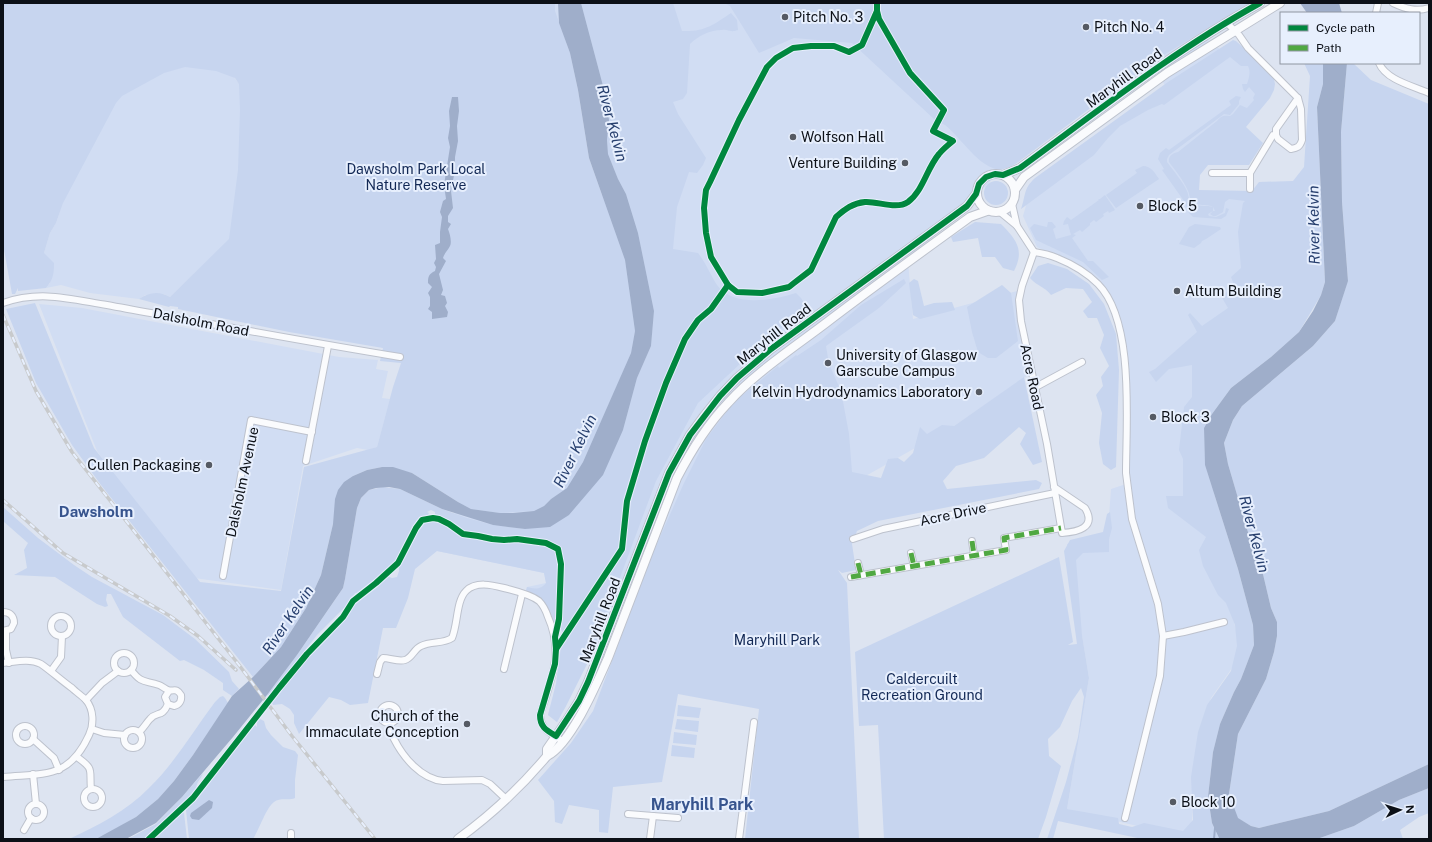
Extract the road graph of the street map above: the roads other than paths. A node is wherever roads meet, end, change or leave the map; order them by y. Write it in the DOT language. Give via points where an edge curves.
graph roads {
  1 [pos="1260,3"];
  2 [pos="1394,3"];
  3 [pos="1277,4"];
  4 [pos="1429,9"];
  5 [pos="1226,22"];
  6 [pos="1235,31"];
  7 [pos="1380,65"];
  8 [pos="1429,93"];
  9 [pos="1298,98"];
  10 [pos="1276,135"];
  11 [pos="1212,173"];
  12 [pos="1250,173"];
  13 [pos="1003,176"];
  14 [pos="1250,189"];
  15 [pos="1015,190"];
  16 [pos="976,194"];
  17 [pos="1012,204"];
  18 [pos="987,211"];
  19 [pos="1000,212"];
  20 [pos="1018,226"];
  21 [pos="1034,252"];
  22 [pos="3,303"];
  23 [pos="328,346"];
  24 [pos="400,357"];
  25 [pos="1082,362"];
  26 [pos="1034,388"];
  27 [pos="312,432"];
  28 [pos="306,461"];
  29 [pos="1054,490"];
  30 [pos="1062,531"];
  31 [pos="853,539"];
  32 [pos="972,541"];
  33 [pos="911,553"];
  34 [pos="638,555"];
  35 [pos="974,556"];
  36 [pos="646,558"];
  37 [pos="858,563"];
  38 [pos="914,566"];
  39 [pos="223,576"];
  40 [pos="861,576"];
  41 [pos="851,577"];
  42 [pos="522,594"];
  43 [pos="3,612"];
  44 [pos="1224,622"];
  45 [pos="5,631"];
  46 [pos="62,636"];
  47 [pos="1163,636"];
  48 [pos="6,663"];
  49 [pos="504,669"];
  50 [pos="132,670"];
  51 [pos="51,671"];
  52 [pos="118,671"];
  53 [pos="377,674"];
  54 [pos="169,691"];
  55 [pos="86,700"];
  56 [pos="168,704"];
  57 [pos="754,722"];
  58 [pos="390,723"];
  59 [pos="92,729"];
  60 [pos="139,732"];
  61 [pos="125,735"];
  62 [pos="33,739"];
  63 [pos="559,739"];
  64 [pos="77,757"];
  65 [pos="59,770"];
  66 [pos="34,774"];
  67 [pos="3,777"];
  68 [pos="91,789"];
  69 [pos="506,799"];
  70 [pos="36,804"];
  71 [pos="628,814"];
  72 [pos="653,816"];
  73 [pos="31,818"];
  74 [pos="678,818"];
  75 [pos="1125,818"];
  76 [pos="24,830"];
  77 [pos="458,839"];
  78 [pos="650,839"];
  79 [pos="739,839"];
  1 -- 5 [label="main road, Maryhill Road"];
  2 -- 4 [label="street" via="1407,9"];
  3 -- 6 [label="main road, Maryhill Road"];
  5 -- 6 [label="street"];
  5 -- 13 [label="main road, Maryhill Road" via="1020,168"];
  6 -- 9 [label="street" via="1248,48"];
  6 -- 15 [label="main road, Maryhill Road" via="1167,73 1024,177"];
  7 -- 8 [label="street" via="1385,73"];
  9 -- 10 [label="street" via="1276,129"];
  9 -- 10 [label="street" via="1301,108 1301,145 1291,149"];
  10 -- 12 [label="street" via="1273,135"];
  11 -- 12 [label="street"];
  12 -- 14 [label="street"];
  13 -- 15 [label="main road" via="1009,179"];
  13 -- 16 [label="main road" via="995,174 986,177 979,184"];
  15 -- 17 [label="main road"];
  16 -- 18 [label="main road" via="978,201"];
  16 -- 34 [label="main road, Maryhill Road" via="967,206 771,349 720,396 690,435 678,457"];
  17 -- 19 [label="main road"];
  17 -- 20 [label="street"];
  18 -- 19 [label="main road"];
  18 -- 36 [label="main road, Maryhill Road" via="970,217 861,296 777,360 728,402 710,423 686,461"];
  19 -- 20 [label="street"];
  20 -- 21 [label="street"];
  21 -- 26 [label="street, Acre Road" via="1019,300"];
  21 -- 47 [label="street" via="1056,257 1084,272 1099,285 1110,301 1117,320 1126,370 1128,493 1132,519 1158,604"];
  22 -- 23 [label="street, Dalsholm Road" via="31,296 57,297"];
  23 -- 24 [label="street, Dalsholm Road"];
  23 -- 27 [label="street"];
  25 -- 26 [label="street"];
  26 -- 29 [label="street, Acre Road"];
  27 -- 28 [label="street"];
  27 -- 39 [label="street, Dalsholm Avenue" via="252,420"];
  29 -- 30 [label="street, Acre Road"];
  29 -- 30 [label="street" via="1082,505 1087,513 1088,522 1080,531"];
  29 -- 31 [label="street, Acre Drive" via="883,529"];
  30 -- 35 [label="street" via="1004,538 1006,550"];
  32 -- 35 [label="street"];
  33 -- 38 [label="street"];
  34 -- 36 [label="main road"];
  34 -- 63 [label="main road, Maryhill Road" via="588,682"];
  35 -- 38 [label="street"];
  36 -- 63 [label="main road, Maryhill Road" via="596,686 576,722"];
  37 -- 40 [label="street"];
  38 -- 40 [label="street"];
  40 -- 41 [label="street"];
  42 -- 49 [label="street"];
  42 -- 53 [label="street" via="488,584 470,588 461,600 452,638 419,647 404,661 383,658"];
  42 -- 63 [label="street" via="539,601 555,637 555,664 540,723"];
  43 -- 45 [label="street" via="10,613 14,620 11,629"];
  44 -- 47 [label="street"];
  45 -- 48 [label="street"];
  46 -- 51 [label="street" via="61,657"];
  47 -- 75 [label="street" via="1160,676"];
  48 -- 51 [label="street" via="34,661"];
  50 -- 52 [label="street" via="125,673"];
  50 -- 52 [label="street" via="133,658 126,653 115,659"];
  50 -- 54 [label="street" via="141,681 157,684"];
  51 -- 55 [label="street"];
  52 -- 55 [label="street"];
  54 -- 56 [label="street" via="165,697"];
  54 -- 56 [label="street" via="178,690 182,698 177,705"];
  55 -- 59 [label="street" via="91,712"];
  56 -- 60 [label="street" via="162,713 152,717"];
  57 -- 79 [label="street"];
  58 -- 69 [label="street" via="394,739 401,751 427,776 443,781 482,780"];
  59 -- 61 [label="street"];
  59 -- 64 [label="street"];
  60 -- 61 [label="street" via="132,730"];
  60 -- 61 [label="street" via="142,735 142,743 137,748 129,748 126,745"];
  62 -- 65 [label="street" via="54,758"];
  63 -- 69 [label="main road, Maryhill Road" via="547,749 547,756"];
  64 -- 65 [label="street"];
  64 -- 68 [label="street" via="90,769"];
  65 -- 66 [label="street"];
  66 -- 67 [label="street"];
  66 -- 70 [label="street"];
  69 -- 77 [label="main road, Maryhill Road"];
  70 -- 73 [label="street" via="29,808"];
  70 -- 73 [label="street" via="44,808 44,815 40,820"];
  71 -- 72 [label="street"];
  72 -- 74 [label="street"];
  72 -- 78 [label="street"];
  73 -- 76 [label="street"];
}
